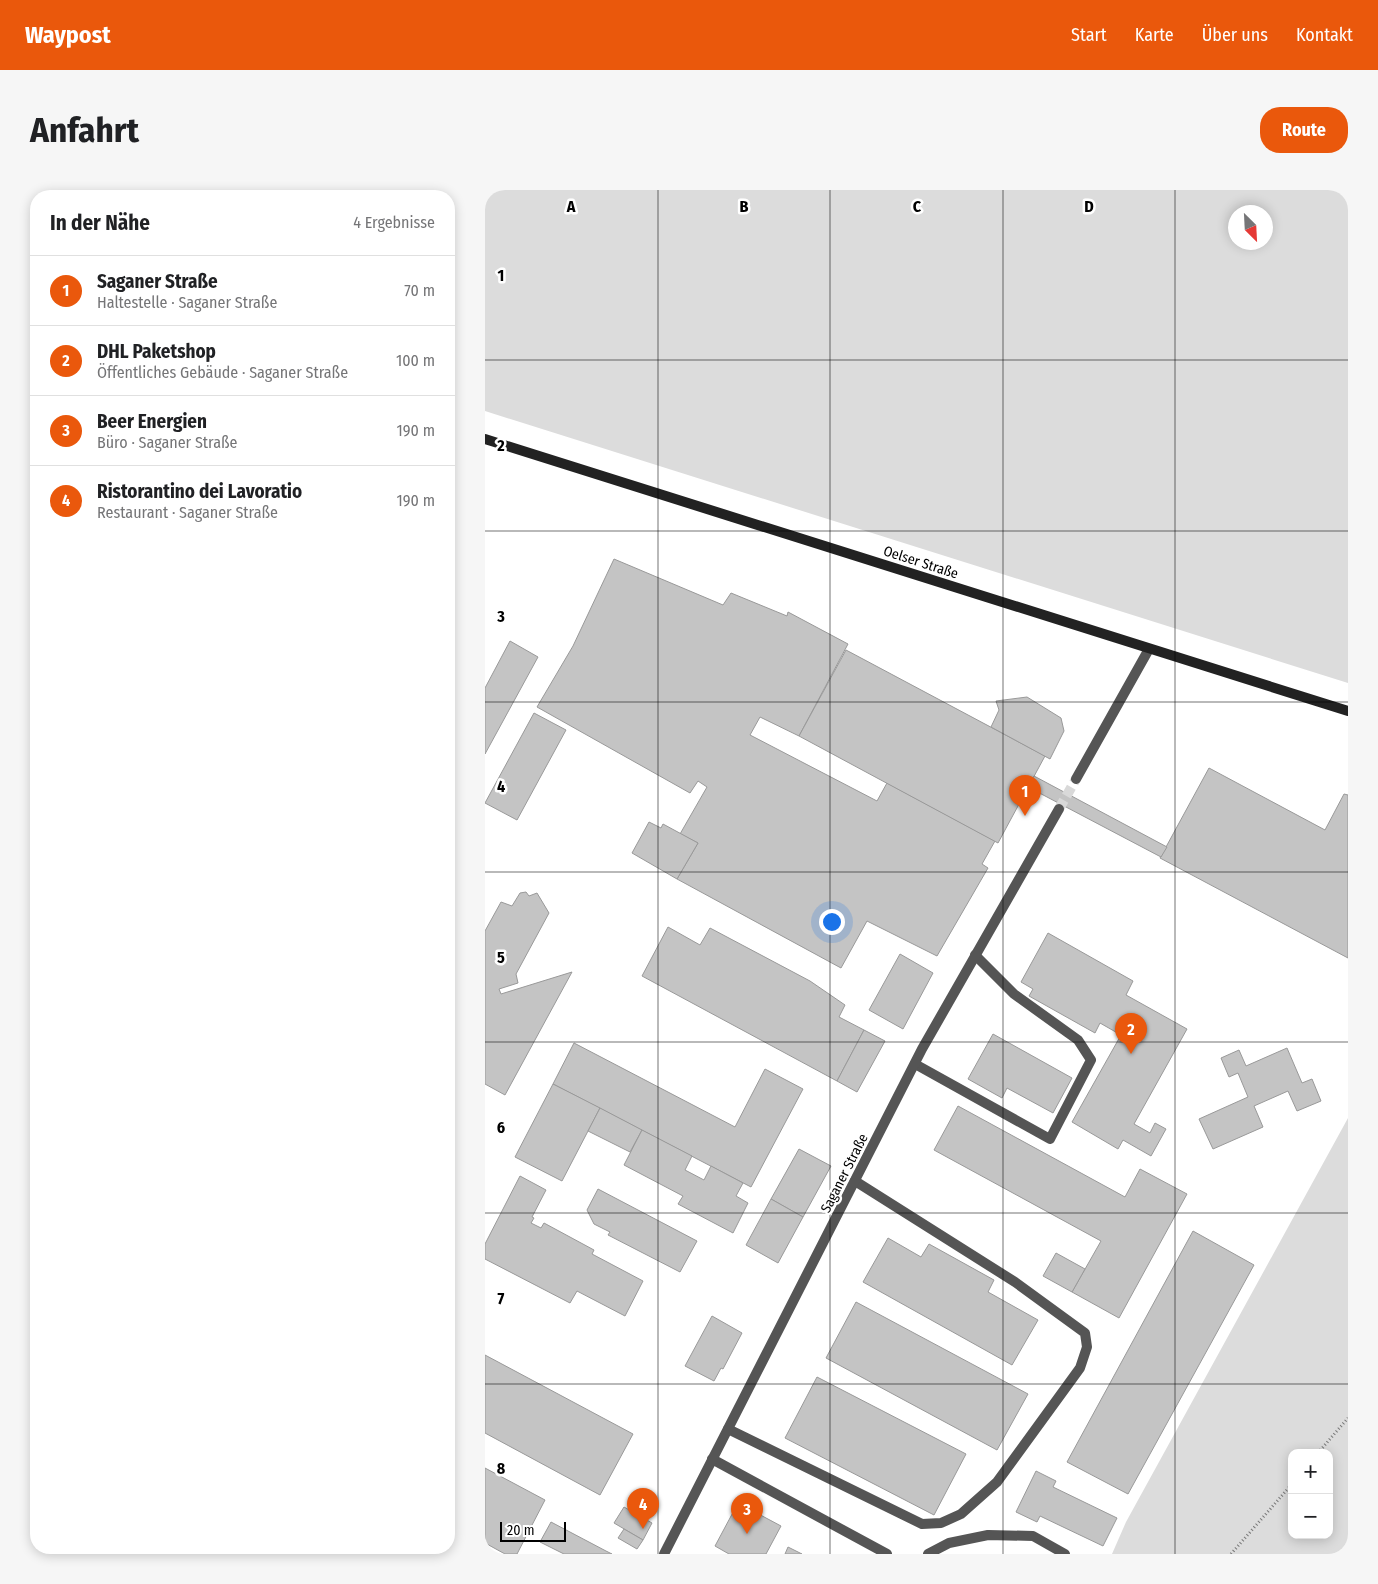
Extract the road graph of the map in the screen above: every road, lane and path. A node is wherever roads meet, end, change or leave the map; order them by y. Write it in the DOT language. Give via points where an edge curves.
graph roads {
  1 [pos="485,439"];
  2 [pos="1149,649"];
  3 [pos="1348,711"];
  4 [pos="1076,779"];
  5 [pos="1059,809"];
  6 [pos="975,955"];
  7 [pos="915,1064"];
  8 [pos="855,1181"];
  9 [pos="1348,1418"];
  10 [pos="728,1430"];
  11 [pos="1321,1449"];
  12 [pos="712,1459"];
  13 [pos="1288,1489"];
  14 [pos="664,1554"];
  15 [pos="887,1554"];
  16 [pos="928,1554"];
  17 [pos="1065,1554"];
  18 [pos="1231,1554"];
  1 -- 2 [label="main road, Oelser Straße"];
  2 -- 3 [label="main road, Oelser Straße"];
  2 -- 4 [label="street"];
  5 -- 6 [label="street, Saganer Straße"];
  6 -- 7 [label="street, Saganer Straße"];
  6 -- 7 [label="street" via="1014,994 1078,1040 1091,1060 1050,1139"];
  7 -- 8 [label="street, Saganer Straße"];
  8 -- 10 [label="street, Saganer Straße"];
  8 -- 10 [label="street" via="1015,1282 1085,1334 1087,1347 1080,1368 997,1482 961,1514 941,1523 922,1524"];
  9 -- 11 [label="path"];
  10 -- 12 [label="street, Saganer Straße"];
  12 -- 14 [label="street, Saganer Straße"];
  12 -- 15 [label="street"];
  13 -- 18 [label="path"];
  16 -- 17 [label="street" via="949,1543 988,1536 1033,1536"];
}
